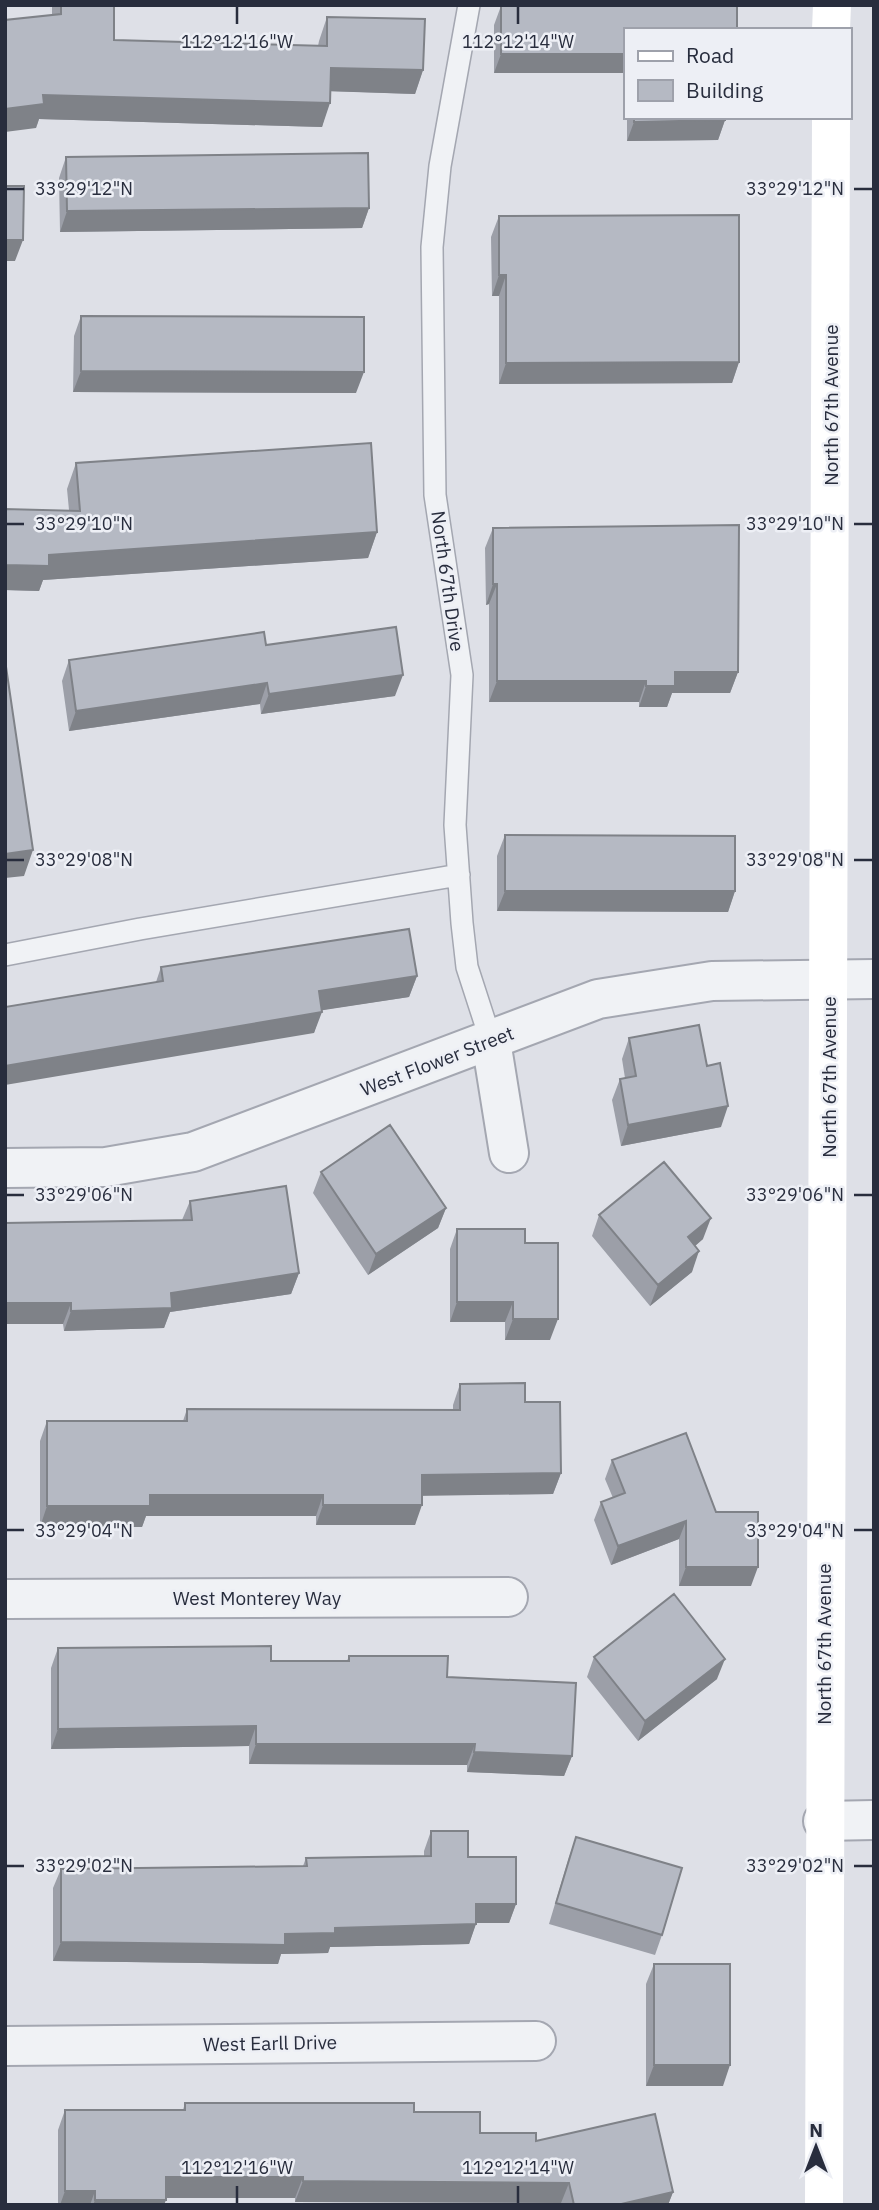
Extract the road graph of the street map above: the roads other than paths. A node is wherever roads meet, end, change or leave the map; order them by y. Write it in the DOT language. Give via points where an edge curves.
graph roads {
  1 [pos="469,5"];
  2 [pos="832,5"];
  3 [pos="831,28"];
  4 [pos="831,119"];
  5 [pos="459,875"];
  6 [pos="5,955"];
  7 [pos="830,978"];
  8 [pos="874,979"];
  9 [pos="491,1041"];
  10 [pos="509,1153"];
  11 [pos="5,1168"];
  12 [pos="508,1597"];
  13 [pos="5,1600"];
  14 [pos="874,1820"];
  15 [pos="823,1821"];
  16 [pos="536,2041"];
  17 [pos="5,2046"];
  18 [pos="824,2205"];
  1 -- 5 [label="lane, North 67th Drive" via="440,166 432,247 435,495 462,675 455,825"];
  2 -- 3 [label="main road"];
  4 -- 7 [label="main road, North 67th Avenue"];
  5 -- 6 [label="lane"];
  5 -- 9 [label="lane, North 67th Drive" via="467,967"];
  7 -- 8 [label="street, West Flower Street"];
  7 -- 9 [label="street, West Flower Street" via="712,981 648,989 598,999"];
  7 -- 15 [label="main road, North 67th Avenue"];
  9 -- 10 [label="street, North 67th Drive"];
  9 -- 11 [label="street, West Flower Street" via="193,1152 106,1167"];
  12 -- 13 [label="street, West Monterey Way"];
  14 -- 15 [label="street"];
  15 -- 18 [label="main road, North 67th Avenue"];
  16 -- 17 [label="street, West Earll Drive"];
}
